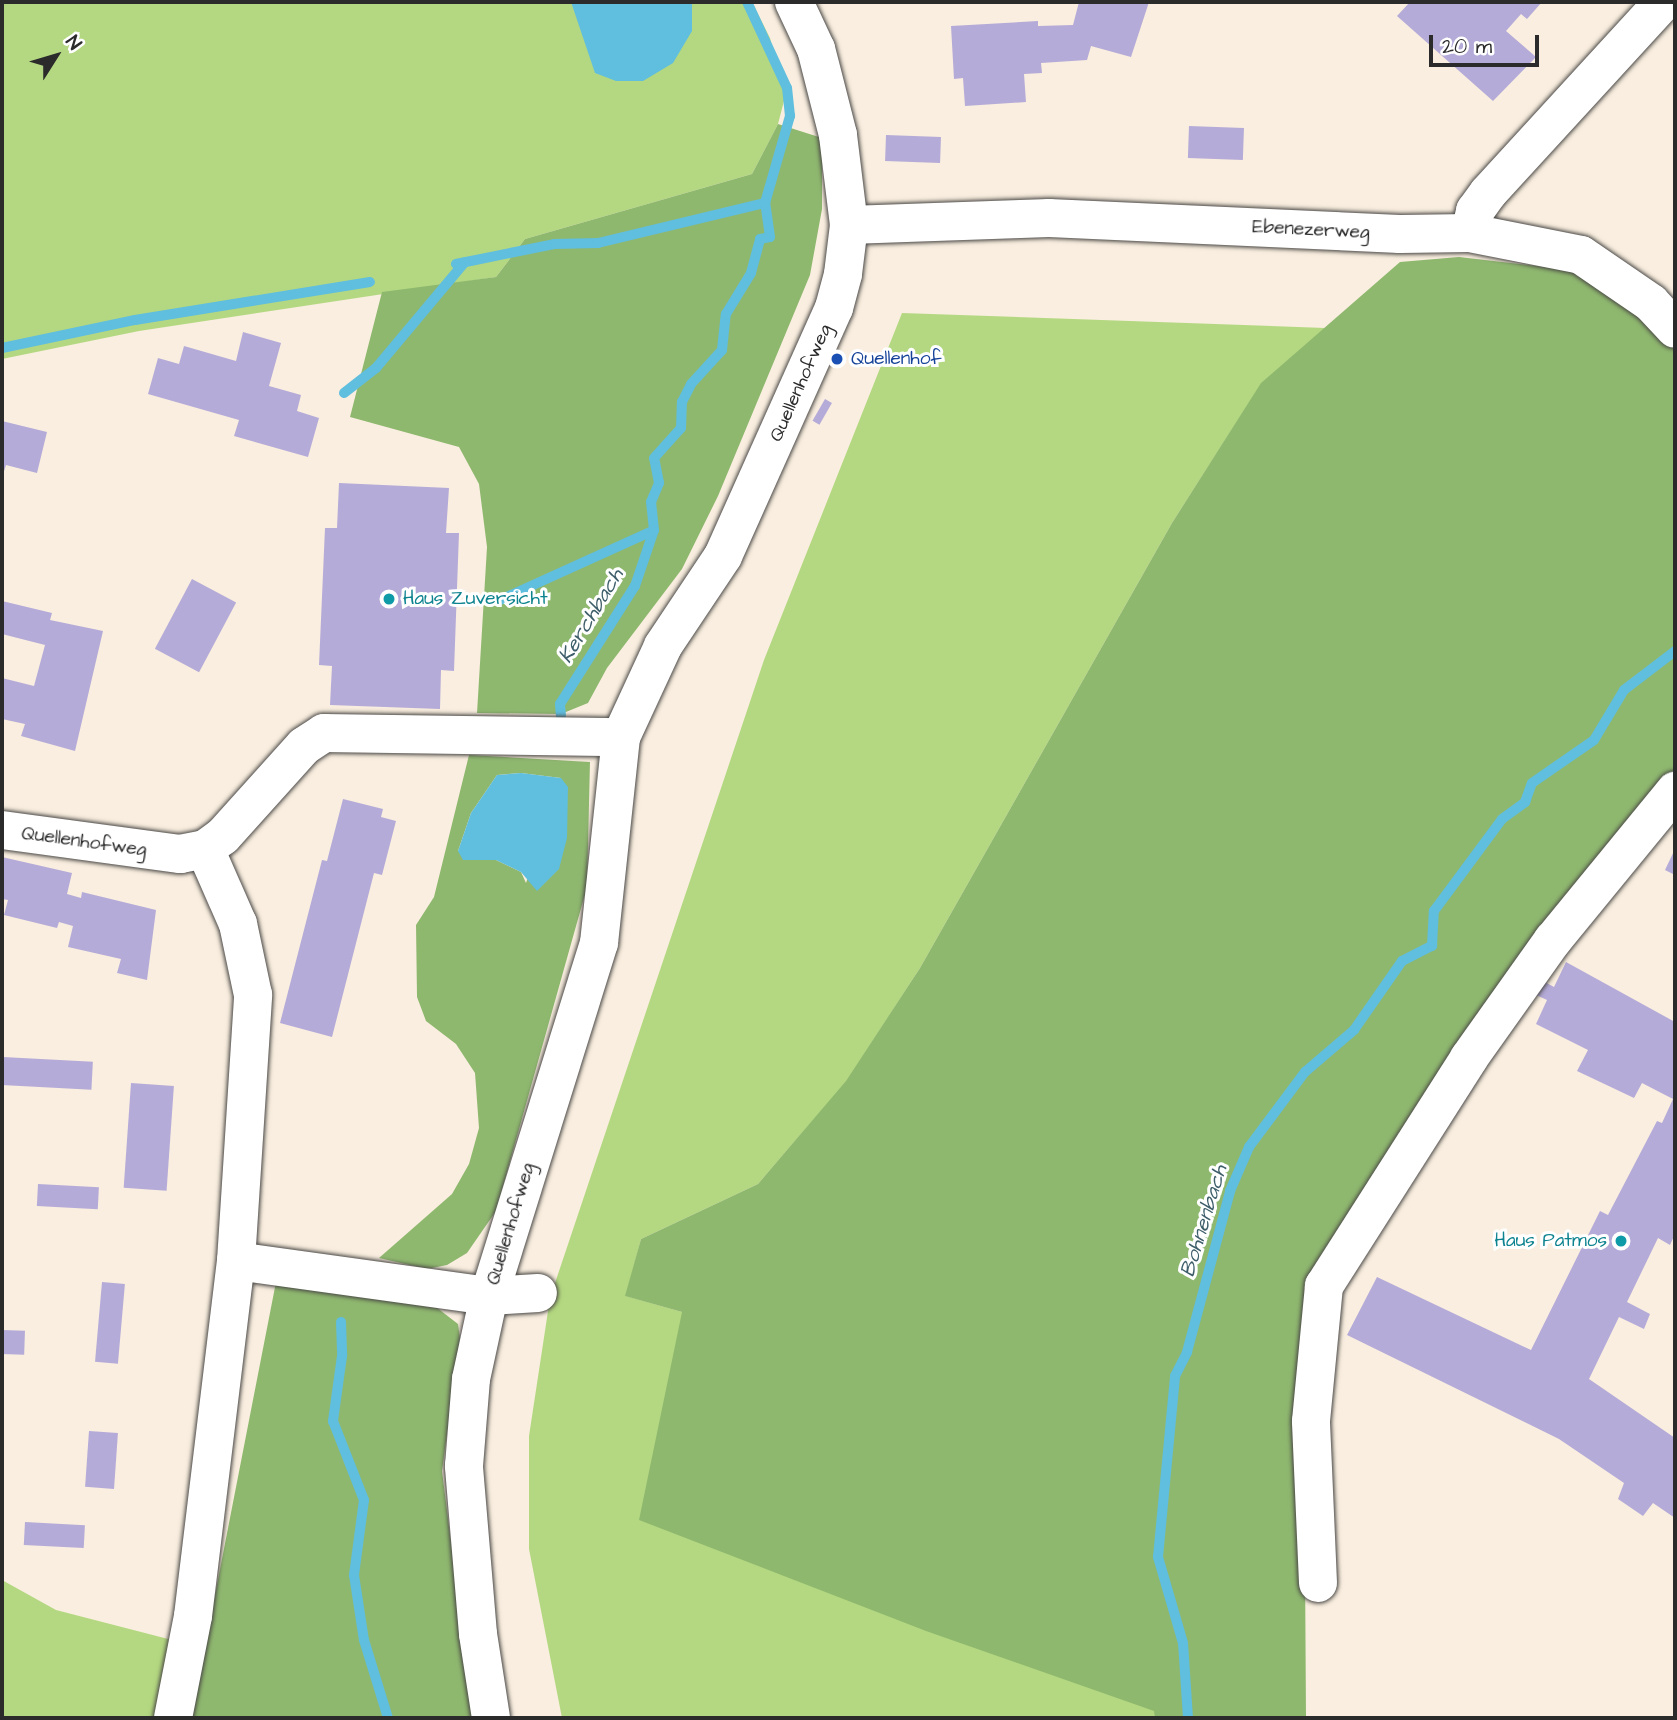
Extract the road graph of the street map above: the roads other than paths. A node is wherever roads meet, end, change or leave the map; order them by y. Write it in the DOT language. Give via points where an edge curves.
graph roads {
  1 [pos="794,2"];
  2 [pos="1662,2"];
  3 [pos="849,225"];
  4 [pos="1470,233"];
  5 [pos="1675,330"];
  6 [pos="621,737"];
  7 [pos="1675,791"];
  8 [pos="2,830"];
  9 [pos="205,849"];
  10 [pos="236,1261"];
  11 [pos="538,1293"];
  12 [pos="489,1296"];
  13 [pos="1318,1583"];
  14 [pos="173,1718"];
  15 [pos="491,1718"];
  1 -- 3 [label="street, Quellenhofweg" via="816,49 838,135"];
  2 -- 4 [label="street" via="1489,193 1475,211"];
  3 -- 4 [label="street, Ebenezerweg" via="1049,218"];
  3 -- 6 [label="street, Quellenhofweg" via="844,274 822,336 723,556 663,646"];
  4 -- 5 [label="street, Ebenezerweg" via="1581,255 1651,303"];
  6 -- 9 [label="street" via="324,733 304,746 238,821"];
  6 -- 12 [label="street, Quellenhofweg" via="599,943"];
  7 -- 13 [label="street" via="1538,961 1469,1058 1324,1286 1311,1421"];
  8 -- 9 [label="street, Quellenhofweg" via="180,854"];
  9 -- 10 [label="street" via="238,924 253,995"];
  10 -- 12 [label="street"];
  10 -- 14 [label="street" via="193,1616"];
  11 -- 12 [label="street"];
  12 -- 15 [label="street, Quellenhofweg" via="471,1379 464,1466 478,1634"];
}
